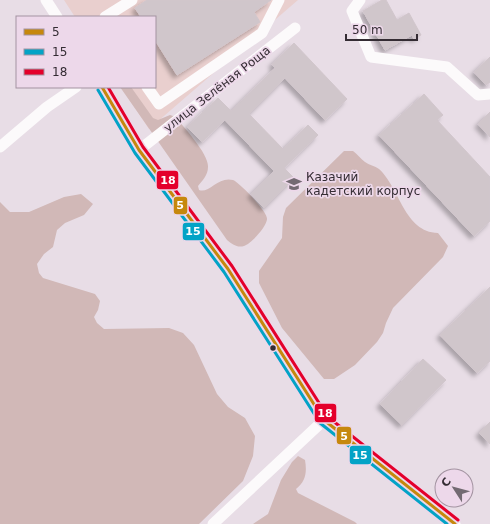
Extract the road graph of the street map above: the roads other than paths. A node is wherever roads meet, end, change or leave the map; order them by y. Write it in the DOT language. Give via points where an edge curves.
graph roads {
  1 [pos="46,0"];
  2 [pos="132,0"];
  3 [pos="279,0"];
  4 [pos="360,0"];
  5 [pos="56,16"];
  6 [pos="107,16"];
  7 [pos="295,28"];
  8 [pos="75,88"];
  9 [pos="103,88"];
  10 [pos="148,88"];
  11 [pos="490,94"];
  12 [pos="0,147"];
  13 [pos="139,150"];
  14 [pos="324,420"];
  15 [pos="213,524"];
  16 [pos="455,524"];
  1 -- 5 [label="street"];
  2 -- 6 [label="street"];
  3 -- 10 [label="street" via="262,33 159,104"];
  4 -- 11 [label="street" via="352,11 371,56 447,67 478,95"];
  7 -- 13 [label="street, улица Зелёная Роща"];
  8 -- 12 [label="street" via="47,107"];
  9 -- 13 [label="street"];
  13 -- 14 [label="street" via="228,269"];
  14 -- 15 [label="street"];
  14 -- 16 [label="street"];
}
